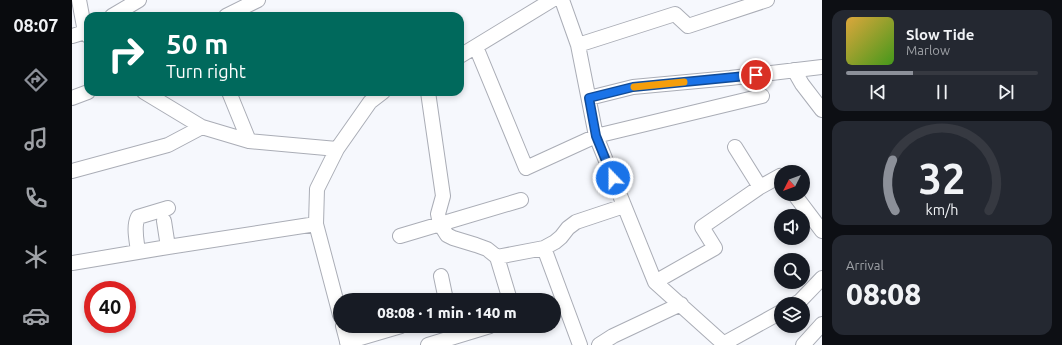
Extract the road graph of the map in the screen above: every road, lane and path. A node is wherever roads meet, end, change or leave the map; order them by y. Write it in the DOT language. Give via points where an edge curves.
graph roads {
  1 [pos="78,0"];
  2 [pos="138,0"];
  3 [pos="258,0"];
  4 [pos="552,0"];
  5 [pos="562,0"];
  6 [pos="767,0"];
  7 [pos="118,12"];
  8 [pos="234,12"];
  9 [pos="83,34"];
  10 [pos="578,45"];
  11 [pos="476,47"];
  12 [pos="464,54"];
  13 [pos="822,67"];
  14 [pos="794,70"];
  15 [pos="84,94"];
  16 [pos="151,96"];
  17 [pos="231,96"];
  18 [pos="429,96"];
  19 [pos="762,96"];
  20 [pos="368,97"];
  21 [pos="72,98"];
  22 [pos="589,98"];
  23 [pos="822,110"];
  24 [pos="202,127"];
  25 [pos="596,136"];
  26 [pos="249,141"];
  27 [pos="735,147"];
  28 [pos="337,149"];
  29 [pos="72,170"];
  30 [pos="774,179"];
  31 [pos="760,187"];
  32 [pos="520,200"];
  33 [pos="799,201"];
  34 [pos="624,206"];
  35 [pos="316,224"];
  36 [pos="440,224"];
  37 [pos="822,231"];
  38 [pos="400,236"];
  39 [pos="168,247"];
  40 [pos="544,248"];
  41 [pos="138,252"];
  42 [pos="497,256"];
  43 [pos="72,263"];
  44 [pos="441,276"];
  45 [pos="822,278"];
  46 [pos="655,282"];
  47 [pos="334,293"];
  48 [pos="445,293"];
  49 [pos="508,293"];
  50 [pos="804,297"];
  51 [pos="681,304"];
  52 [pos="774,316"];
  53 [pos="822,324"];
  54 [pos="345,333"];
  55 [pos="379,333"];
  56 [pos="467,333"];
  57 [pos="615,341"];
  58 [pos="347,343"];
  59 [pos="724,344"];
  60 [pos="428,345"];
  61 [pos="580,345"];
  62 [pos="599,345"];
  63 [pos="803,345"];
  1 -- 9 [label="street"];
  2 -- 7 [label="street"];
  3 -- 8 [label="street"];
  4 -- 11 [label="street"];
  5 -- 10 [label="street"];
  6 -- 10 [label="street" via="688,26 675,14"];
  10 -- 22 [label="street"];
  11 -- 12 [label="street"];
  11 -- 25 [label="street" via="526,168"];
  13 -- 14 [label="street"];
  14 -- 22 [label="street" via="633,87"];
  14 -- 23 [label="street"];
  15 -- 21 [label="street"];
  16 -- 24 [label="street"];
  17 -- 26 [label="street"];
  18 -- 36 [label="street" via="443,196 438,214"];
  19 -- 25 [label="street"];
  20 -- 28 [label="street"];
  22 -- 25 [label="street"];
  24 -- 26 [label="street"];
  24 -- 29 [label="street" via="168,145"];
  25 -- 34 [label="street"];
  26 -- 28 [label="street"];
  27 -- 31 [label="street"];
  28 -- 35 [label="street" via="317,189"];
  30 -- 31 [label="street"];
  31 -- 46 [label="street" via="702,226 714,248"];
  32 -- 36 [label="street"];
  33 -- 37 [label="street"];
  34 -- 40 [label="street" via="576,222 561,237"];
  34 -- 46 [label="street"];
  35 -- 39 [label="street"];
  35 -- 47 [label="street"];
  36 -- 38 [label="street"];
  36 -- 42 [label="street" via="447,235 487,249"];
  39 -- 41 [label="street"];
  39 -- 41 [label="street" via="166,215 142,215 136,221"];
  40 -- 42 [label="street"];
  40 -- 61 [label="street"];
  41 -- 43 [label="street"];
  42 -- 49 [label="street"];
  44 -- 48 [label="street"];
  45 -- 50 [label="street"];
  46 -- 51 [label="street"];
  51 -- 57 [label="street"];
  51 -- 59 [label="street"];
  52 -- 59 [label="street"];
  53 -- 63 [label="street"];
  54 -- 58 [label="street"];
  55 -- 58 [label="street"];
  56 -- 60 [label="street"];
  57 -- 62 [label="street"];
}
